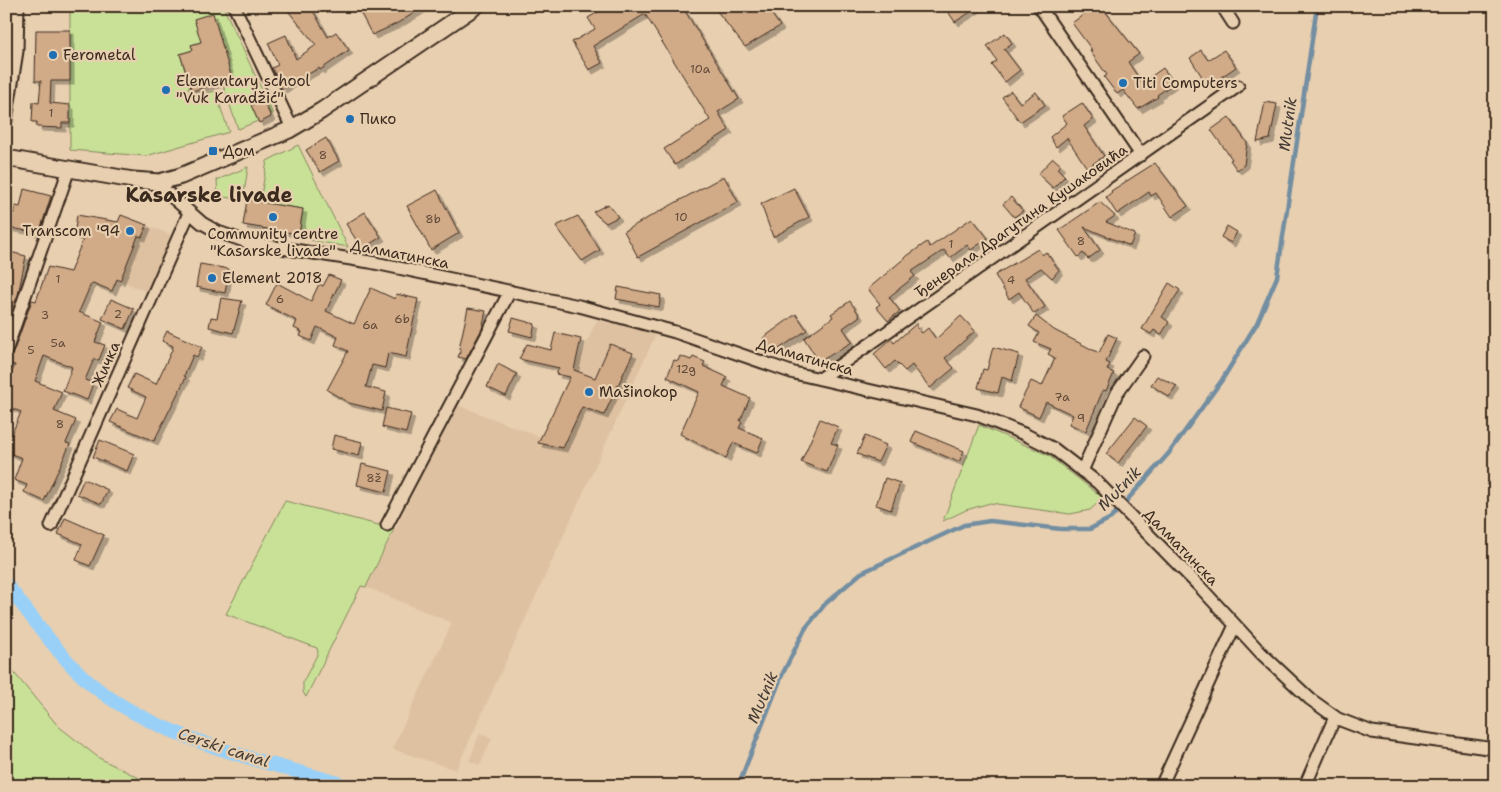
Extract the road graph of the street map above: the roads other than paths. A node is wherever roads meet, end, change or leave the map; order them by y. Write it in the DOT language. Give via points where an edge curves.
graph roads {
  1 [pos="18,6"];
  2 [pos="234,6"];
  3 [pos="476,6"];
  4 [pos="1039,6"];
  5 [pos="1222,6"];
  6 [pos="1233,23"];
  7 [pos="1238,86"];
  8 [pos="6,121"];
  9 [pos="292,128"];
  10 [pos="1141,155"];
  11 [pos="6,158"];
  12 [pos="69,169"];
  13 [pos="154,181"];
  14 [pos="190,213"];
  15 [pos="510,292"];
  16 [pos="6,351"];
  17 [pos="1143,356"];
  18 [pos="820,379"];
  19 [pos="1082,471"];
  20 [pos="387,525"];
  21 [pos="51,526"];
  22 [pos="1235,625"];
  23 [pos="1335,717"];
  24 [pos="1495,749"];
  25 [pos="1161,786"];
  26 [pos="1305,786"];
  1 -- 8 [label="street" via="17,51"];
  2 -- 9 [label="street"];
  3 -- 9 [label="street" via="321,112"];
  4 -- 10 [label="street"];
  5 -- 6 [label="street"];
  7 -- 10 [label="street, Ђенерала Драгутина Кушаковића"];
  9 -- 13 [label="street" via="181,176"];
  10 -- 18 [label="street, Ђенерала Драгутина Кушаковића"];
  11 -- 12 [label="street"];
  12 -- 13 [label="street"];
  12 -- 16 [label="street"];
  13 -- 14 [label="street, Далматинска"];
  14 -- 15 [label="street, Далматинска" via="218,232 250,243 370,262"];
  14 -- 21 [label="street, Жичка"];
  15 -- 18 [label="street, Далматинска" via="579,306 675,332"];
  15 -- 20 [label="street"];
  17 -- 19 [label="street" via="1117,393"];
  18 -- 19 [label="street, Далматинска" via="977,416 1054,449"];
  19 -- 22 [label="street, Далматинска" via="1129,514"];
  22 -- 23 [label="street, Далматинска" via="1268,660"];
  22 -- 25 [label="street"];
  23 -- 24 [label="street, Далматинска" via="1372,732"];
  23 -- 26 [label="street"];
}
